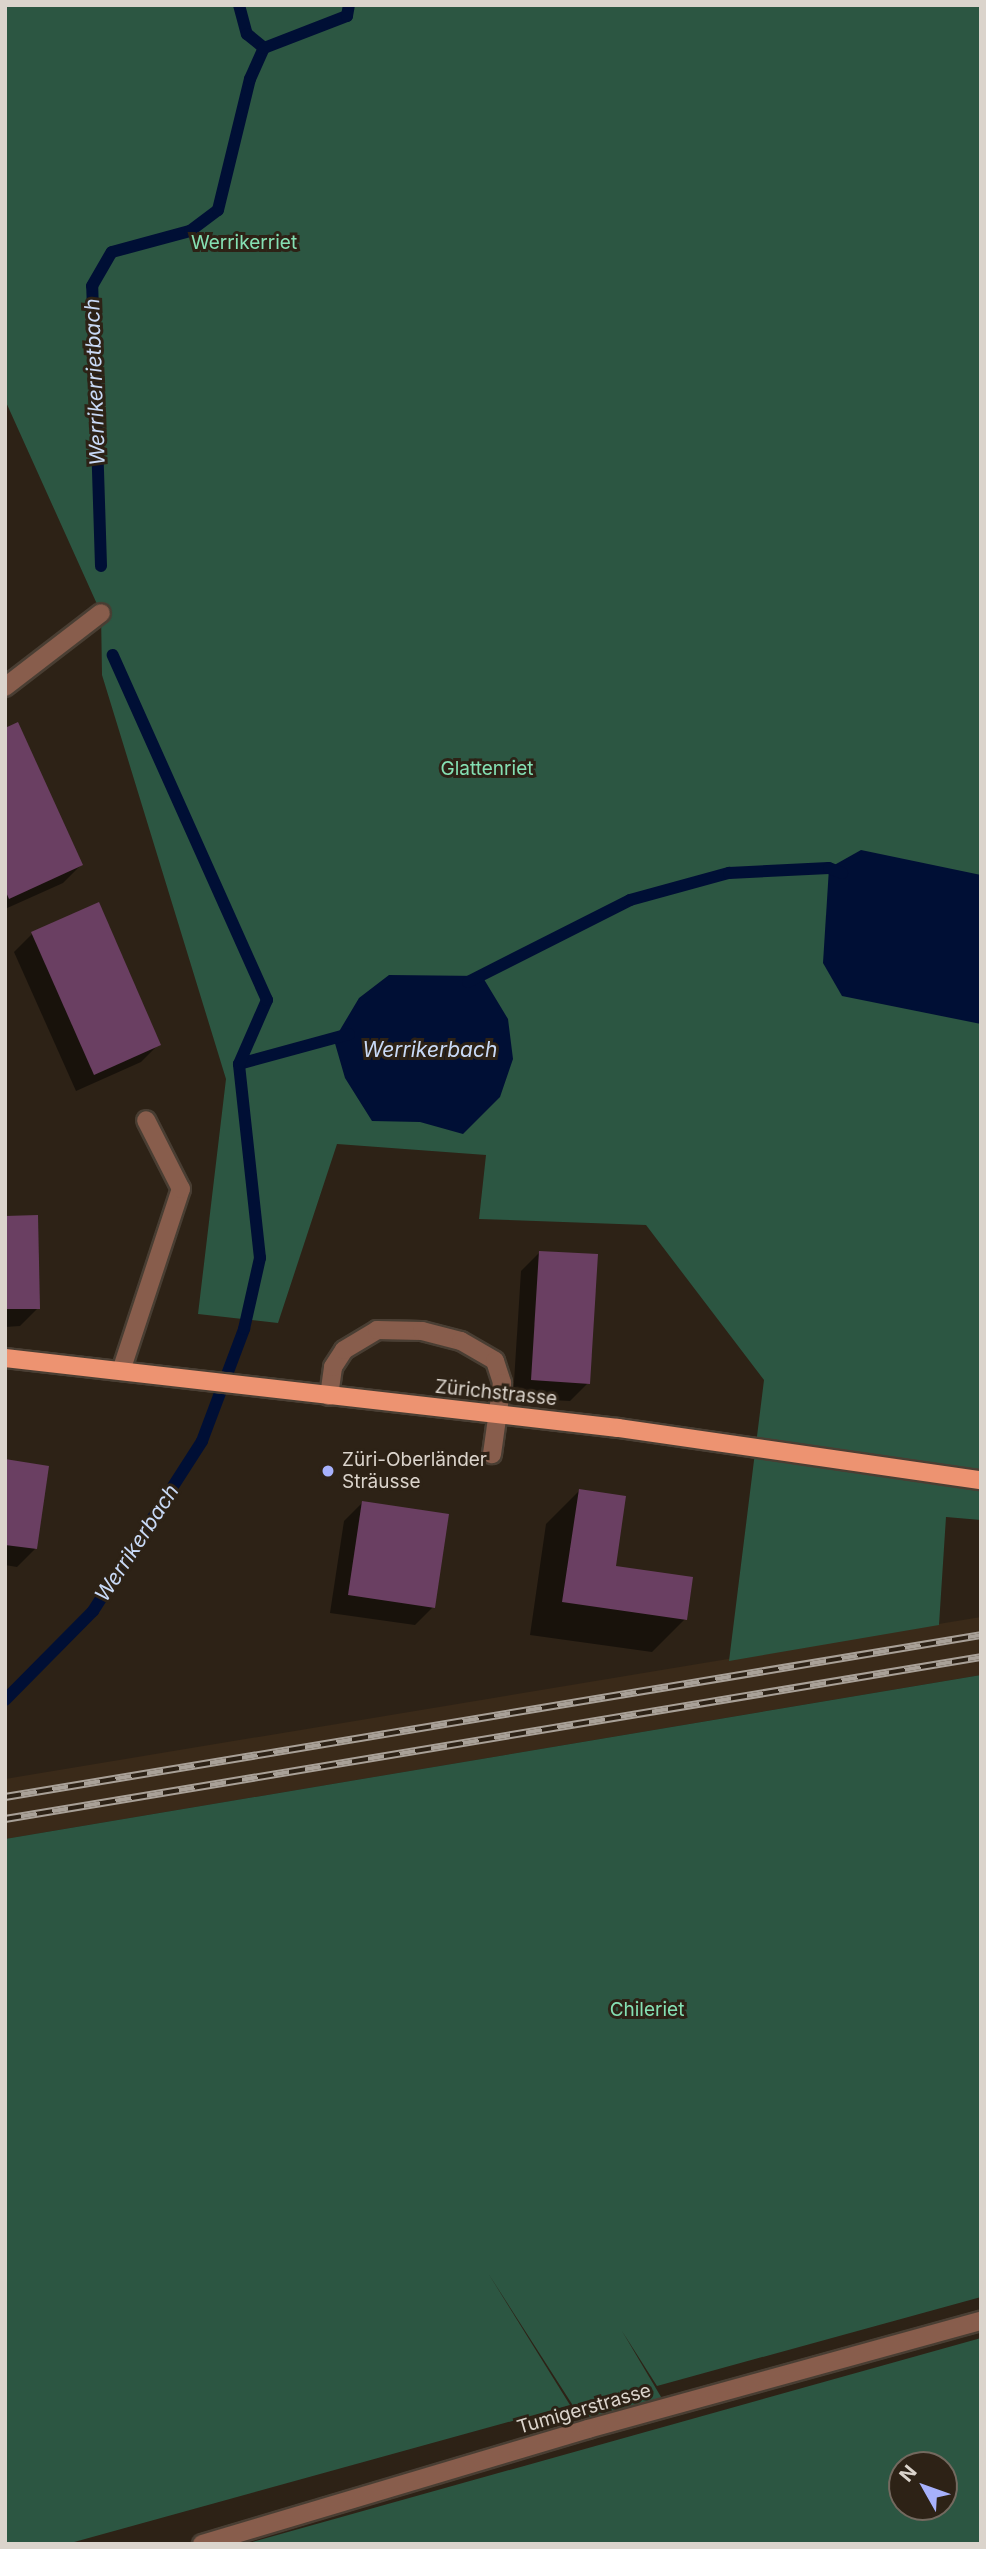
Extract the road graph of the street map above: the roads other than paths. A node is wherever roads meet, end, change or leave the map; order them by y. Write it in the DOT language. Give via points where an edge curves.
graph roads {
  1 [pos="101,613"];
  2 [pos="5,687"];
  3 [pos="146,1120"];
  4 [pos="5,1358"];
  5 [pos="121,1371"];
  6 [pos="329,1396"];
  7 [pos="498,1413"];
  8 [pos="492,1454"];
  9 [pos="981,1480"];
  10 [pos="981,2321"];
  11 [pos="202,2544"];
  1 -- 2 [label="street"];
  3 -- 5 [label="street" via="181,1189"];
  4 -- 5 [label="main road, Zürichstrasse"];
  5 -- 6 [label="main road, Zürichstrasse"];
  6 -- 7 [label="main road, Zürichstrasse"];
  6 -- 7 [label="street" via="333,1367 344,1350 377,1331 422,1331 461,1341 495,1361 502,1382"];
  7 -- 8 [label="street"];
  7 -- 9 [label="main road, Zürichstrasse"];
  10 -- 11 [label="street, Tumigerstrasse" via="588,2429"];
}
